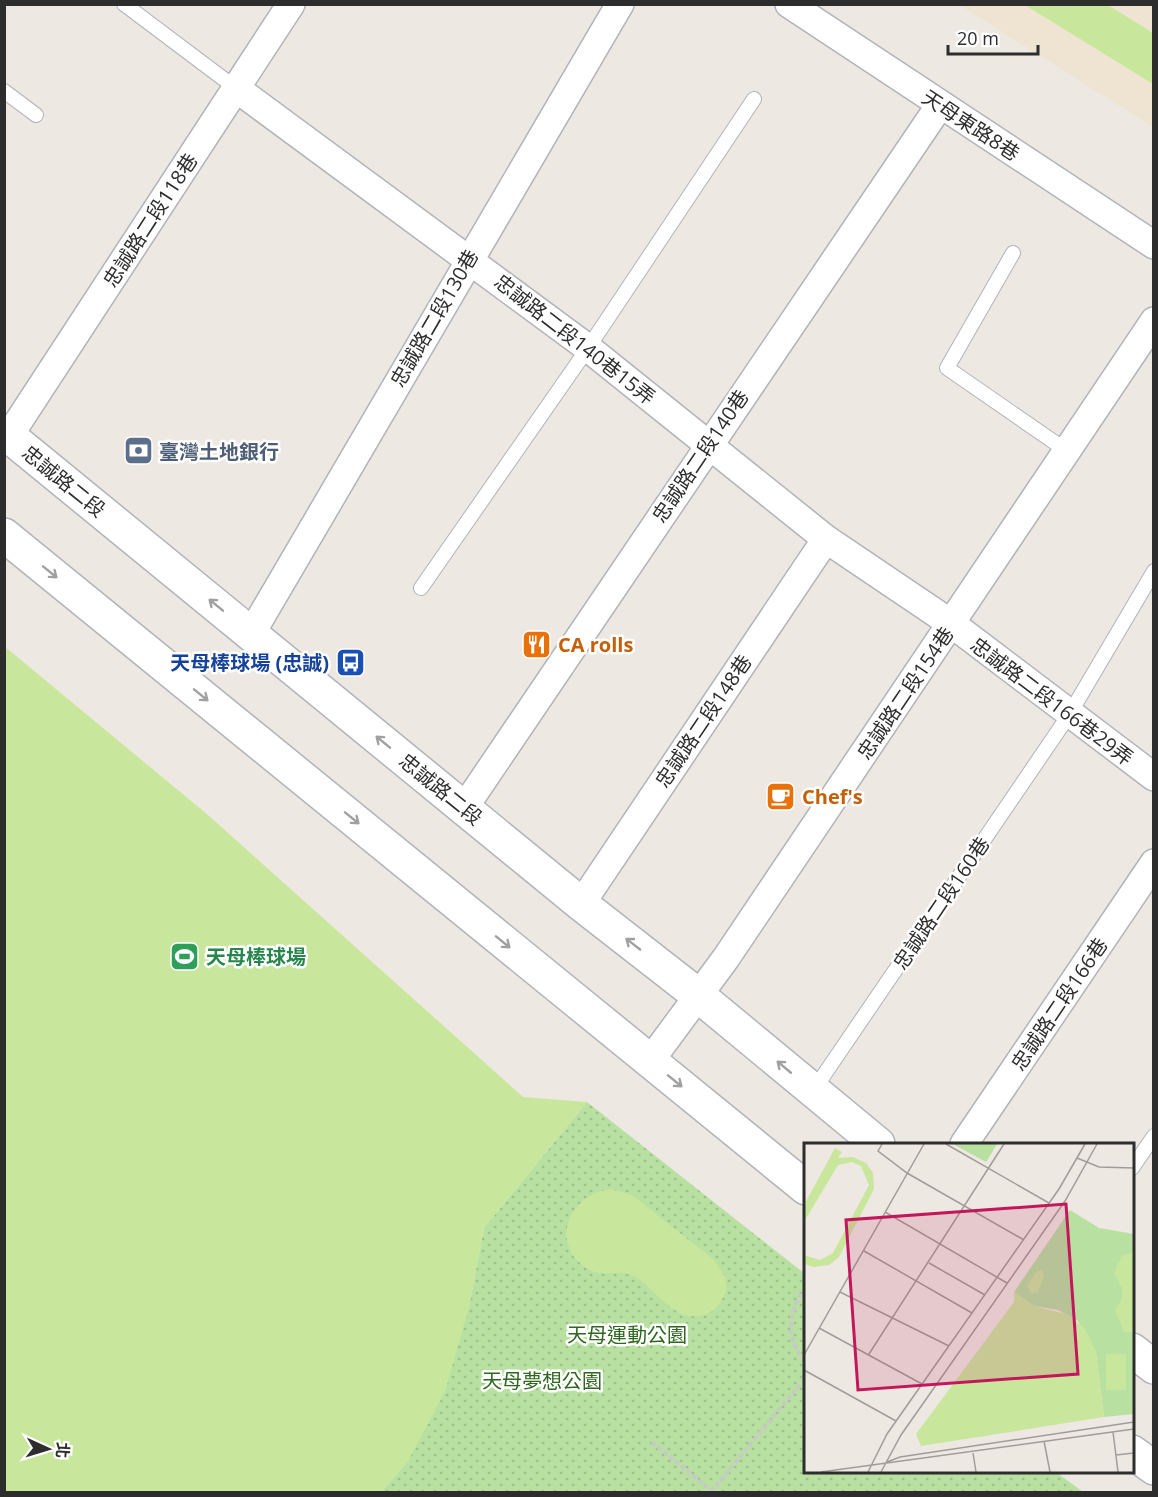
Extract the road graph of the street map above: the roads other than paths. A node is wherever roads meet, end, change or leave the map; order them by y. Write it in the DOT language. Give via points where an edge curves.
graph roads {
  1 [pos="124,4"];
  2 [pos="291,4"];
  3 [pos="620,4"];
  4 [pos="789,4"];
  5 [pos="237,89"];
  6 [pos="4,91"];
  7 [pos="754,99"];
  8 [pos="940,105"];
  9 [pos="36,115"];
  10 [pos="1154,245"];
  11 [pos="1013,253"];
  12 [pos="469,258"];
  13 [pos="1154,321"];
  14 [pos="588,348"];
  15 [pos="7,434"];
  16 [pos="708,443"];
  17 [pos="1067,451"];
  18 [pos="4,535"];
  19 [pos="826,539"];
  20 [pos="1154,571"];
  21 [pos="421,588"];
  22 [pos="951,624"];
  23 [pos="251,634"];
  24 [pos="1069,715"];
  25 [pos="1154,777"];
  26 [pos="464,808"];
  27 [pos="1154,863"];
  28 [pos="581,904"];
  29 [pos="699,996"];
  30 [pos="650,1061"];
  31 [pos="813,1091"];
  32 [pos="1154,1136"];
  33 [pos="877,1143"];
  34 [pos="965,1143"];
  35 [pos="1134,1165"];
  36 [pos="804,1186"];
  37 [pos="1134,1352"];
  38 [pos="1154,1367"];
  39 [pos="1134,1453"];
  40 [pos="1154,1468"];
  1 -- 5 [label="lane"];
  2 -- 5 [label="street, 忠誠路二段118巷"];
  3 -- 12 [label="street, 忠誠路二段130巷"];
  4 -- 8 [label="street, 天母東路8巷"];
  5 -- 12 [label="street, 忠誠路二段140巷15弄"];
  5 -- 15 [label="street, 忠誠路二段118巷"];
  6 -- 9 [label="lane"];
  7 -- 14 [label="lane"];
  8 -- 10 [label="street, 天母東路8巷"];
  8 -- 16 [label="street, 忠誠路二段140巷"];
  11 -- 17 [label="lane" via="946,368"];
  12 -- 14 [label="street, 忠誠路二段140巷15弄"];
  12 -- 23 [label="street, 忠誠路二段130巷"];
  13 -- 17 [label="street, 忠誠路二段154巷"];
  14 -- 16 [label="street, 忠誠路二段140巷15弄"];
  14 -- 21 [label="lane"];
  23 -- 15 [label="street, 忠誠路二段, one-way"];
  16 -- 19 [label="street, 忠誠路二段140巷15弄"];
  16 -- 26 [label="street, 忠誠路二段140巷"];
  17 -- 22 [label="street, 忠誠路二段154巷"];
  18 -- 30 [label="street, one-way"];
  19 -- 22 [label="street, 忠誠路二段166巷29弄"];
  19 -- 28 [label="street, 忠誠路二段148巷"];
  20 -- 24 [label="lane, 忠誠路二段160巷"];
  22 -- 24 [label="street, 忠誠路二段166巷29弄"];
  22 -- 29 [label="street, 忠誠路二段154巷"];
  26 -- 23 [label="street, 忠誠路二段, one-way"];
  24 -- 25 [label="street, 忠誠路二段166巷29弄"];
  24 -- 31 [label="lane, 忠誠路二段160巷"];
  26 -- 28 [label="street, 忠誠路二段"];
  27 -- 34 [label="street, 忠誠路二段166巷"];
  29 -- 28 [label="street, 忠誠路二段, one-way"];
  29 -- 30 [label="street, 忠誠路二段154巷"];
  31 -- 29 [label="street, 忠誠路二段, one-way"];
  30 -- 36 [label="street, one-way"];
  31 -- 33 [label="street, 忠誠路二段"];
  32 -- 35 [label="lane"];
  37 -- 38 [label="street"];
  39 -- 40 [label="street"];
}
